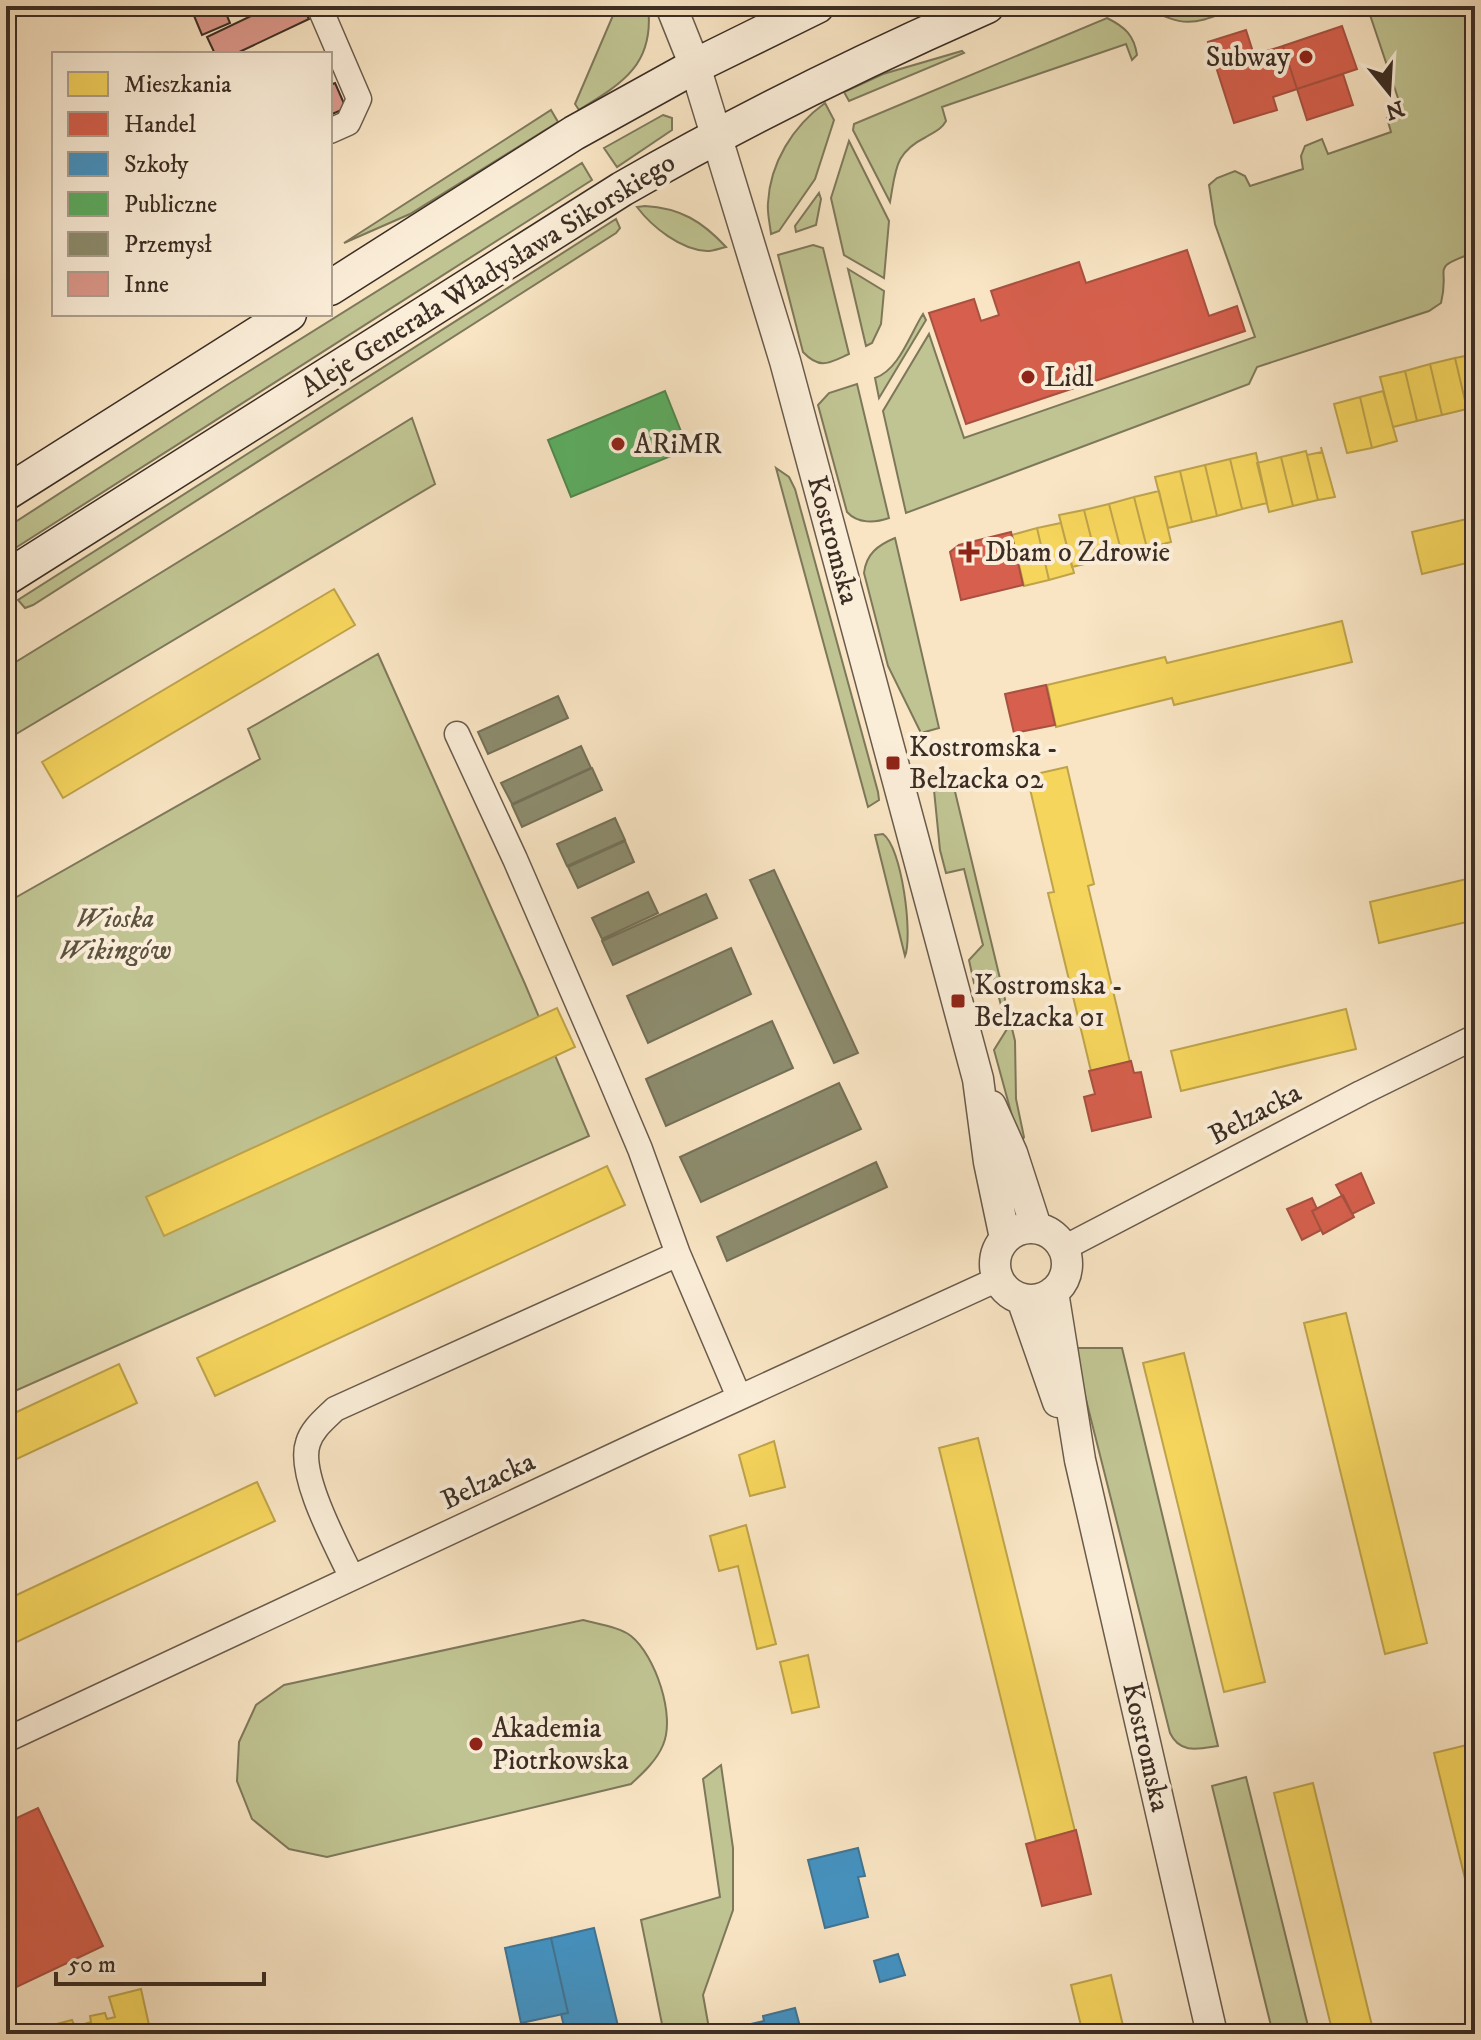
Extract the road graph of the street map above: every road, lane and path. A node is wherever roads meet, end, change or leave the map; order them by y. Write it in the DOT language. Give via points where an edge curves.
graph roads {
  1 [pos="319,6"];
  2 [pos="671,6"];
  3 [pos="817,6"];
  4 [pos="987,6"];
  5 [pos="695,66"];
  6 [pos="332,130"];
  7 [pos="715,135"];
  8 [pos="332,287"];
  9 [pos="286,316"];
  10 [pos="6,493"];
  11 [pos="6,578"];
  12 [pos="457,734"];
  13 [pos="1475,1037"];
  14 [pos="978,1079"];
  15 [pos="1036,1227"];
  16 [pos="1005,1238"];
  17 [pos="1064,1248"];
  18 [pos="678,1254"];
  19 [pos="998,1279"];
  20 [pos="1053,1292"];
  21 [pos="1022,1299"];
  22 [pos="739,1397"];
  23 [pos="1080,1460"];
  24 [pos="352,1578"];
  25 [pos="6,1740"];
  26 [pos="1212,2034"];
  1 -- 6 [label="street" via="359,99 348,123"];
  2 -- 5 [label="street, Kostromska"];
  3 -- 5 [label="main road"];
  4 -- 7 [label="main road, Aleje Generała Władysława Sikorskiego"];
  5 -- 7 [label="street, Kostromska"];
  5 -- 8 [label="main road" via="574,133"];
  7 -- 11 [label="main road, Aleje Generała Władysława Sikorskiego"];
  7 -- 14 [label="street, Kostromska" via="785,361"];
  9 -- 10 [label="main road"];
  12 -- 18 [label="street" via="607,1071"];
  13 -- 17 [label="street, Belzacka"];
  14 -- 15 [label="street, Kostromska" via="1012,1153"];
  14 -- 16 [label="street, Kostromska"];
  15 -- 16 [label="street"];
  15 -- 17 [label="street"];
  16 -- 19 [label="street" via="994,1262"];
  17 -- 20 [label="street" via="1066,1272"];
  18 -- 22 [label="street"];
  18 -- 24 [label="street" via="335,1409 307,1444 307,1466 319,1510"];
  19 -- 21 [label="street"];
  19 -- 22 [label="street, Belzacka"];
  20 -- 21 [label="street"];
  20 -- 23 [label="street, Kostromska"];
  21 -- 23 [label="street, Kostromska"];
  22 -- 24 [label="street, Belzacka"];
  23 -- 26 [label="street, Kostromska"];
  24 -- 25 [label="street, Belzacka"];
}
